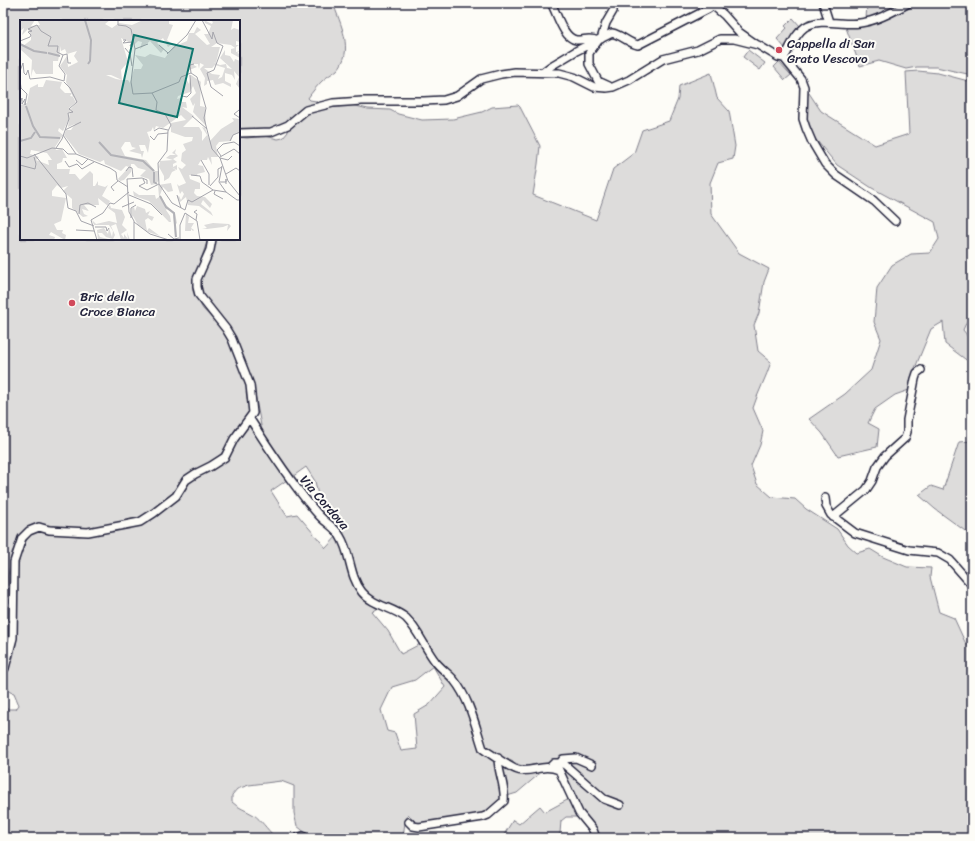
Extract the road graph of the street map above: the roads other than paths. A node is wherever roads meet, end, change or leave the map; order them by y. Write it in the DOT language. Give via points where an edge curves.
graph roads {
  1 [pos="551,3"];
  2 [pos="823,3"];
  3 [pos="908,3"];
  4 [pos="713,4"];
  5 [pos="613,11"];
  6 [pos="829,22"];
  7 [pos="599,40"];
  8 [pos="758,45"];
  9 [pos="784,58"];
  10 [pos="543,72"];
  11 [pos="613,87"];
  12 [pos="240,133"];
  13 [pos="895,220"];
  14 [pos="212,240"];
  15 [pos="921,370"];
  16 [pos="250,419"];
  17 [pos="825,498"];
  18 [pos="833,517"];
  19 [pos="972,585"];
  20 [pos="3,670"];
  21 [pos="498,758"];
  22 [pos="560,763"];
  23 [pos="592,764"];
  24 [pos="550,767"];
  25 [pos="620,805"];
  26 [pos="409,822"];
  27 [pos="596,838"];
  1 -- 7 [label="street" via="570,38"];
  2 -- 6 [label="street"];
  3 -- 6 [label="street" via="869,22"];
  4 -- 7 [label="street" via="638,45 612,33"];
  4 -- 8 [label="street" via="739,32"];
  5 -- 7 [label="street"];
  6 -- 9 [label="street" via="806,27 797,35"];
  7 -- 10 [label="street" via="576,50"];
  7 -- 11 [label="street" via="589,53 589,64 598,81"];
  8 -- 9 [label="street"];
  8 -- 11 [label="street" via="734,39 720,39 698,50 664,59"];
  9 -- 13 [label="street" via="802,79 803,119 812,142 826,164 836,175 874,201"];
  10 -- 11 [label="street" via="568,75 594,86"];
  10 -- 12 [label="street" via="515,72 490,76 474,83 457,96 444,100 348,102 314,107 306,110 288,125 271,132"];
  14 -- 16 [label="street" via="209,254 197,279 197,287 199,295 226,329 237,352 250,385 253,413"];
  15 -- 18 [label="street" via="915,379 904,438 885,456 866,490"];
  16 -- 20 [label="street" via="234,439 225,457 186,480 176,496 140,522 88,532 49,530 40,527 29,531 22,538 14,562 13,638"];
  16 -- 21 [label="street, Via Cordova" via="311,507 341,536 352,573 362,593 405,618 413,626 435,662 454,680 467,699 483,749"];
  17 -- 18 [label="street" via="826,506"];
  18 -- 19 [label="street" via="855,533 909,550 938,553 950,560"];
  21 -- 24 [label="street, Via Cordova" via="518,770"];
  21 -- 26 [label="street" via="504,801 488,815 477,819 419,827"];
  22 -- 23 [label="street, Via Cordova" via="563,759 576,758"];
  22 -- 24 [label="street, Via Cordova" via="554,763"];
  22 -- 25 [label="street" via="604,798"];
  24 -- 27 [label="street" via="559,770 579,813 593,830"];
}
